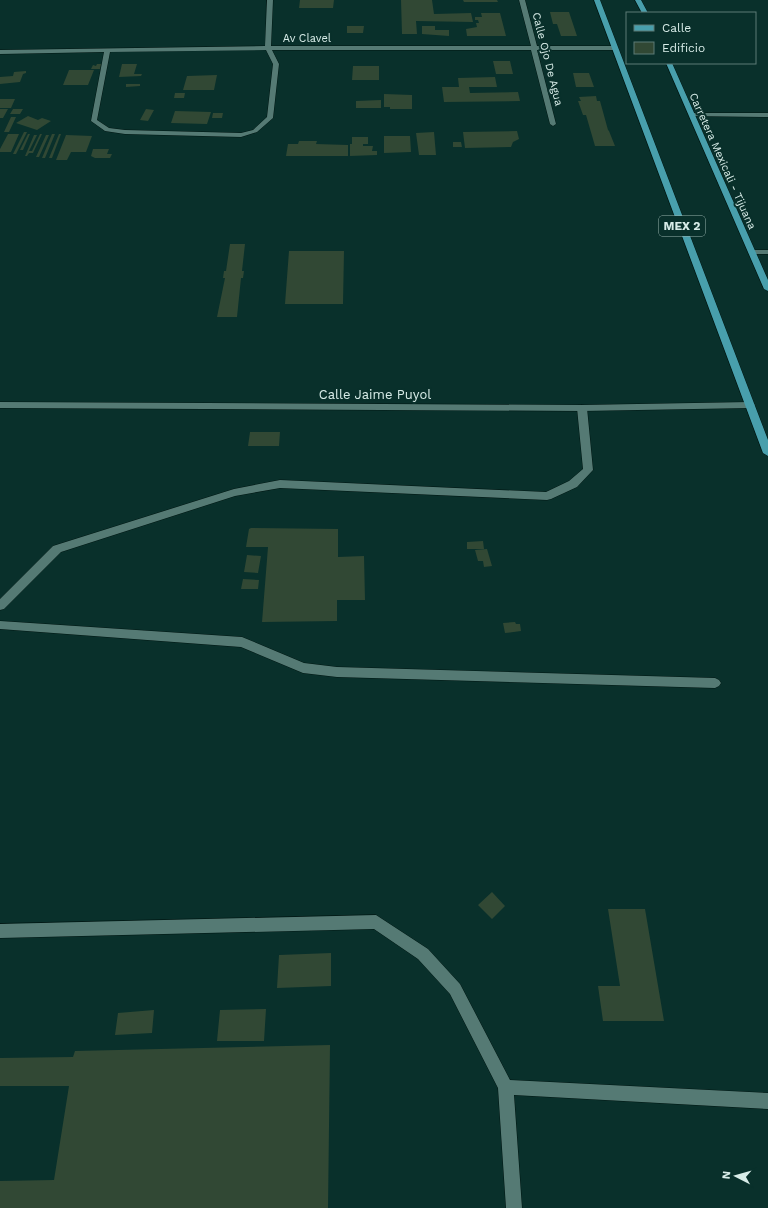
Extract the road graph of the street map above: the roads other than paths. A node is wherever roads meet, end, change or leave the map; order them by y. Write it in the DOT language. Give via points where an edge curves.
graph roads {
  1 [pos="270,0"];
  2 [pos="522,0"];
  3 [pos="597,0"];
  4 [pos="638,0"];
  5 [pos="644,12"];
  6 [pos="268,48"];
  7 [pos="535,48"];
  8 [pos="615,48"];
  9 [pos="107,50"];
  10 [pos="0,52"];
  11 [pos="669,64"];
  12 [pos="690,115"];
  13 [pos="768,115"];
  14 [pos="553,124"];
  15 [pos="752,252"];
  16 [pos="768,252"];
  17 [pos="768,289"];
  18 [pos="0,405"];
  19 [pos="750,405"];
  20 [pos="582,408"];
  21 [pos="768,453"];
  22 [pos="0,606"];
  23 [pos="0,626"];
  24 [pos="715,683"];
  25 [pos="0,931"];
  26 [pos="506,1087"];
  27 [pos="768,1101"];
  28 [pos="514,1208"];
  1 -- 6 [label="street"];
  2 -- 7 [label="street, Calle Ojo De Agua"];
  3 -- 8 [label="main road, MEX 2"];
  4 -- 5 [label="main road"];
  6 -- 7 [label="street, Av Clavel"];
  6 -- 9 [label="street, Av Clavel"];
  6 -- 9 [label="street" via="276,64 270,118 255,131 241,135 107,130 94,121"];
  7 -- 8 [label="street, Av Clavel"];
  7 -- 14 [label="street, Calle Ojo De Agua"];
  8 -- 19 [label="main road, MEX 2"];
  9 -- 10 [label="street, Av Clavel"];
  11 -- 12 [label="main road, Carretera Mexicali - Tijuana"];
  12 -- 13 [label="street"];
  12 -- 15 [label="main road, Carretera Mexicali - Tijuana"];
  15 -- 16 [label="street"];
  15 -- 17 [label="main road, Carretera Mexicali - Tijuana"];
  18 -- 20 [label="street, Calle Jaime Puyol"];
  19 -- 20 [label="street, Calle Jaime Puyol"];
  19 -- 21 [label="main road, MEX 2"];
  20 -- 22 [label="street" via="588,470 573,484 547,496 280,484 234,493 57,549"];
  23 -- 24 [label="street" via="242,642 303,668 337,672"];
  25 -- 26 [label="street" via="376,922 423,954 455,989"];
  26 -- 27 [label="street"];
  26 -- 28 [label="street"];
}
